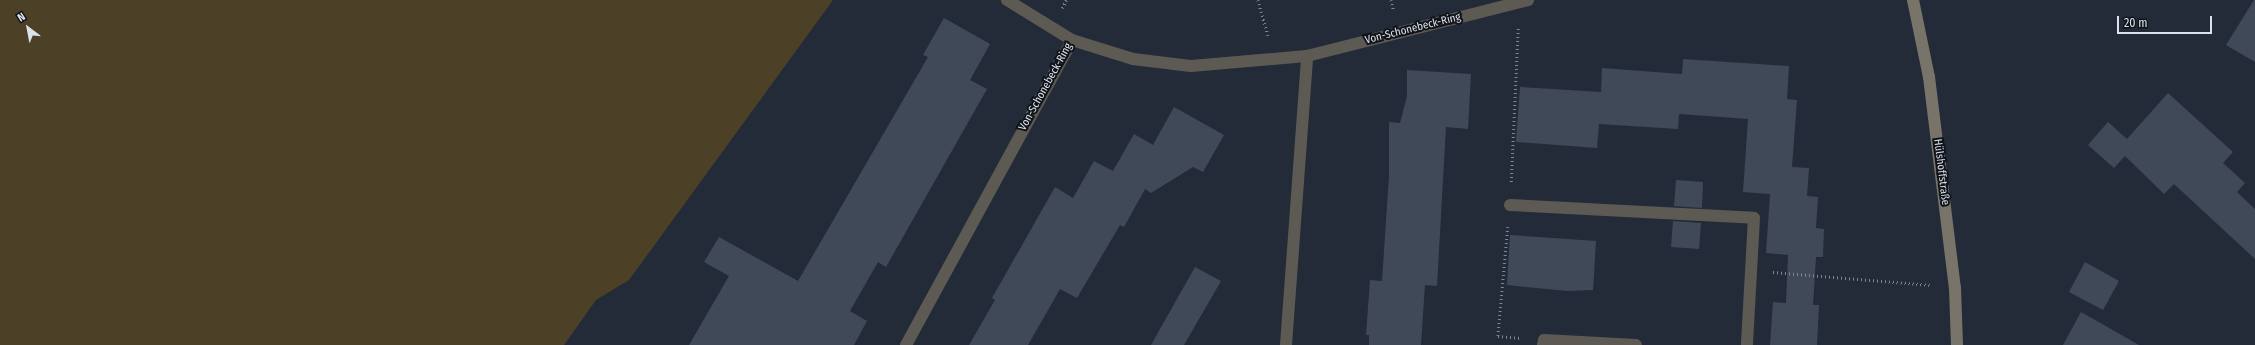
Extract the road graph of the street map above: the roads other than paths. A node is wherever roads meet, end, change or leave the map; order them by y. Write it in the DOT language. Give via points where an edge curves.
graph roads {
  1 [pos="1007,0"];
  2 [pos="1913,0"];
  3 [pos="1523,1"];
  4 [pos="1072,40"];
  5 [pos="1307,56"];
  6 [pos="1510,205"];
  7 [pos="1544,342"];
  8 [pos="906,345"];
  9 [pos="1286,345"];
  10 [pos="1636,345"];
  11 [pos="1747,345"];
  12 [pos="1957,345"];
  1 -- 4 [label="street"];
  2 -- 12 [label="main road, Hülshoffstraße" via="1929,77 1955,288"];
  3 -- 5 [label="street, Von-Schonebeck-Ring"];
  4 -- 5 [label="street, Von-Schonebeck-Ring" via="1133,58 1191,66"];
  4 -- 8 [label="street, Von-Schonebeck-Ring"];
  5 -- 9 [label="street"];
  6 -- 11 [label="street" via="1754,218"];
  7 -- 10 [label="street"];
}
